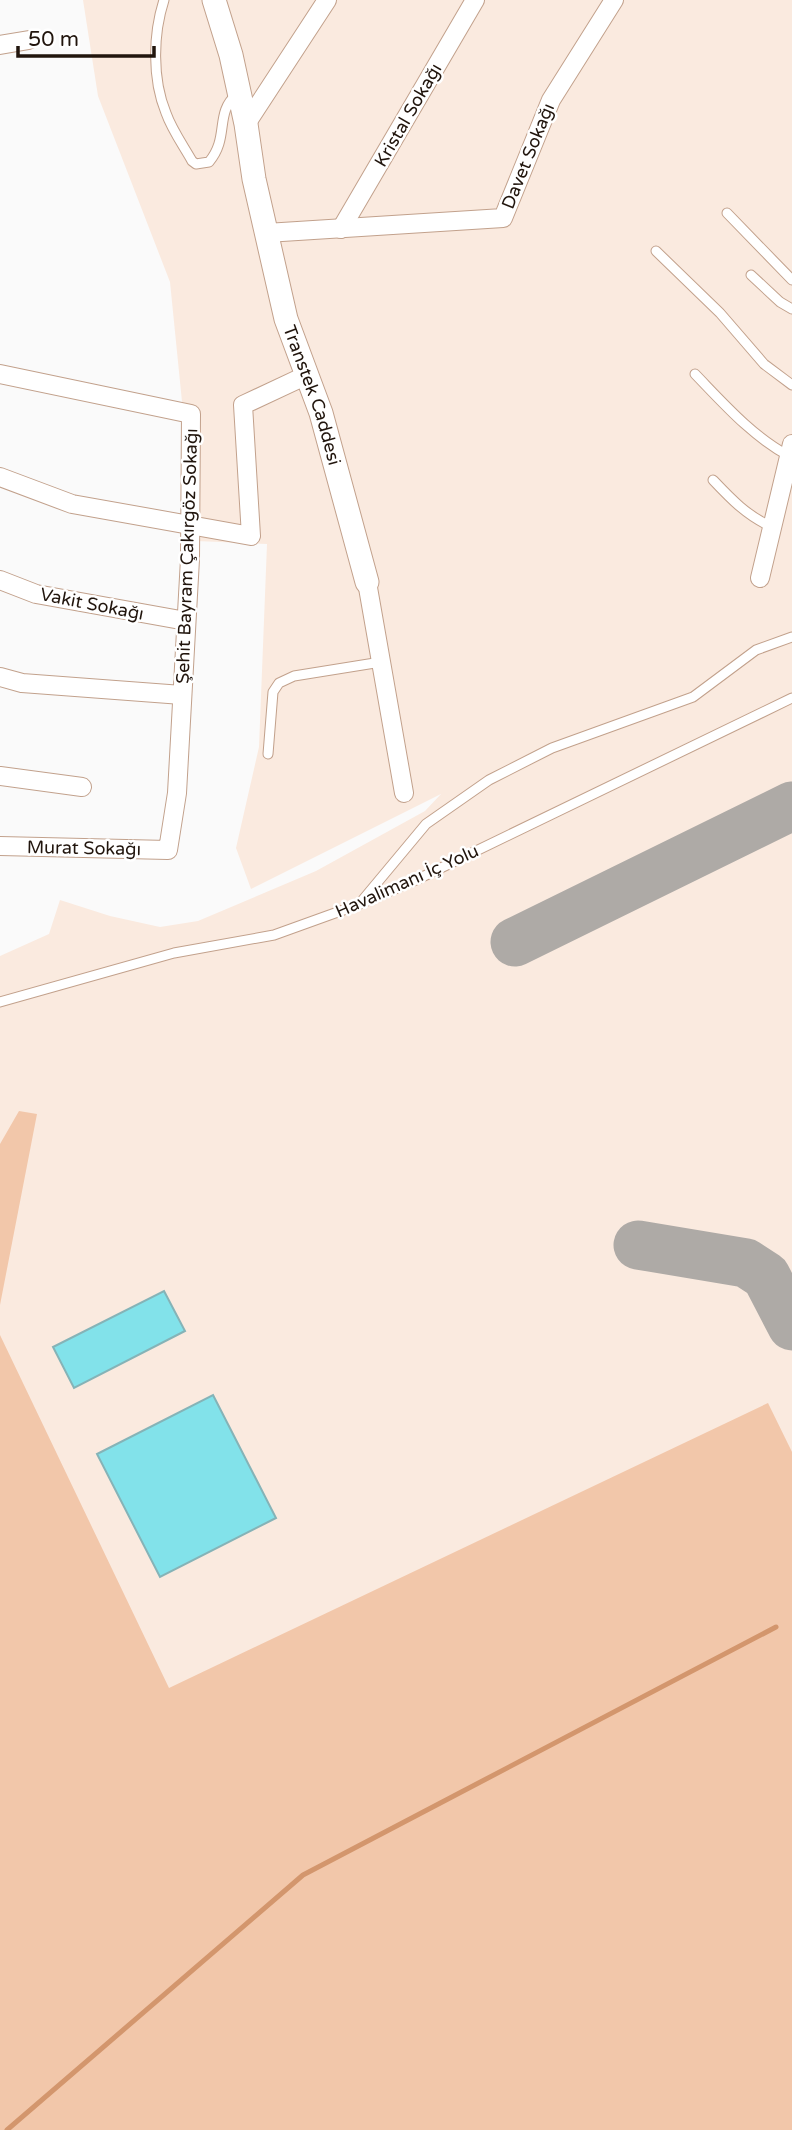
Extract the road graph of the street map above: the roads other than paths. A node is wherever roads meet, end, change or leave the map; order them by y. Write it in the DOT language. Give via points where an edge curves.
graph roads {
  1 [pos="164,0"];
  2 [pos="214,0"];
  3 [pos="327,0"];
  4 [pos="475,0"];
  5 [pos="614,0"];
  6 [pos="29,40"];
  7 [pos="0,45"];
  8 [pos="239,93"];
  9 [pos="246,124"];
  10 [pos="727,213"];
  11 [pos="341,229"];
  12 [pos="266,233"];
  13 [pos="656,251"];
  14 [pos="751,275"];
  15 [pos="792,280"];
  16 [pos="792,309"];
  17 [pos="0,374"];
  18 [pos="695,374"];
  19 [pos="307,375"];
  20 [pos="792,385"];
  21 [pos="790,450"];
  22 [pos="0,477"];
  23 [pos="713,480"];
  24 [pos="190,525"];
  25 [pos="772,527"];
  26 [pos="760,578"];
  27 [pos="0,580"];
  28 [pos="367,582"];
  29 [pos="186,621"];
  30 [pos="792,636"];
  31 [pos="381,662"];
  32 [pos="0,677"];
  33 [pos="182,695"];
  34 [pos="792,698"];
  35 [pos="268,754"];
  36 [pos="0,776"];
  37 [pos="82,787"];
  38 [pos="404,793"];
  39 [pos="0,846"];
  40 [pos="168,850"];
  41 [pos="360,904"];
  42 [pos="0,1002"];
  1 -- 8 [label="lane" via="156,43 161,98 171,125 196,164 209,162 217,151 226,106"];
  2 -- 8 [label="street, Transtek Caddesi"];
  3 -- 9 [label="street"];
  4 -- 11 [label="street, Kristal Sokağı"];
  5 -- 11 [label="street, Davet Sokağı" via="551,100 503,218"];
  6 -- 7 [label="street"];
  8 -- 9 [label="street, Transtek Caddesi"];
  9 -- 12 [label="street, Transtek Caddesi"];
  10 -- 15 [label="lane"];
  11 -- 12 [label="street, Davet Sokağı"];
  12 -- 19 [label="street, Transtek Caddesi" via="286,319"];
  13 -- 20 [label="lane" via="720,313 764,365"];
  14 -- 16 [label="lane"];
  17 -- 24 [label="street, Şehit Bayram Çakırgöz Sokağı" via="191,414"];
  18 -- 21 [label="lane" via="771,446"];
  19 -- 24 [label="street" via="243,405 251,536"];
  19 -- 28 [label="street, Transtek Caddesi"];
  21 -- 25 [label="street"];
  22 -- 24 [label="street" via="72,504"];
  23 -- 25 [label="lane" via="755,520"];
  24 -- 29 [label="street, Şehit Bayram Çakırgöz Sokağı"];
  25 -- 26 [label="street"];
  27 -- 29 [label="street, Vakit Sokağı" via="36,594"];
  28 -- 31 [label="street, Transtek Caddesi"];
  29 -- 33 [label="street, Şehit Bayram Çakırgöz Sokağı"];
  30 -- 41 [label="lane" via="756,650 693,696 552,748 489,780 426,824"];
  31 -- 35 [label="lane" via="294,676 279,683 273,692"];
  31 -- 38 [label="street, Transtek Caddesi"];
  32 -- 33 [label="street" via="22,683"];
  33 -- 40 [label="street, Şehit Bayram Çakırgöz Sokağı" via="177,793"];
  34 -- 41 [label="lane, Havalimanı İç Yolu"];
  36 -- 37 [label="street"];
  39 -- 40 [label="street, Murat Sokağı"];
  41 -- 42 [label="lane, Havalimanı İç Yolu" via="274,935 174,953"];
}
